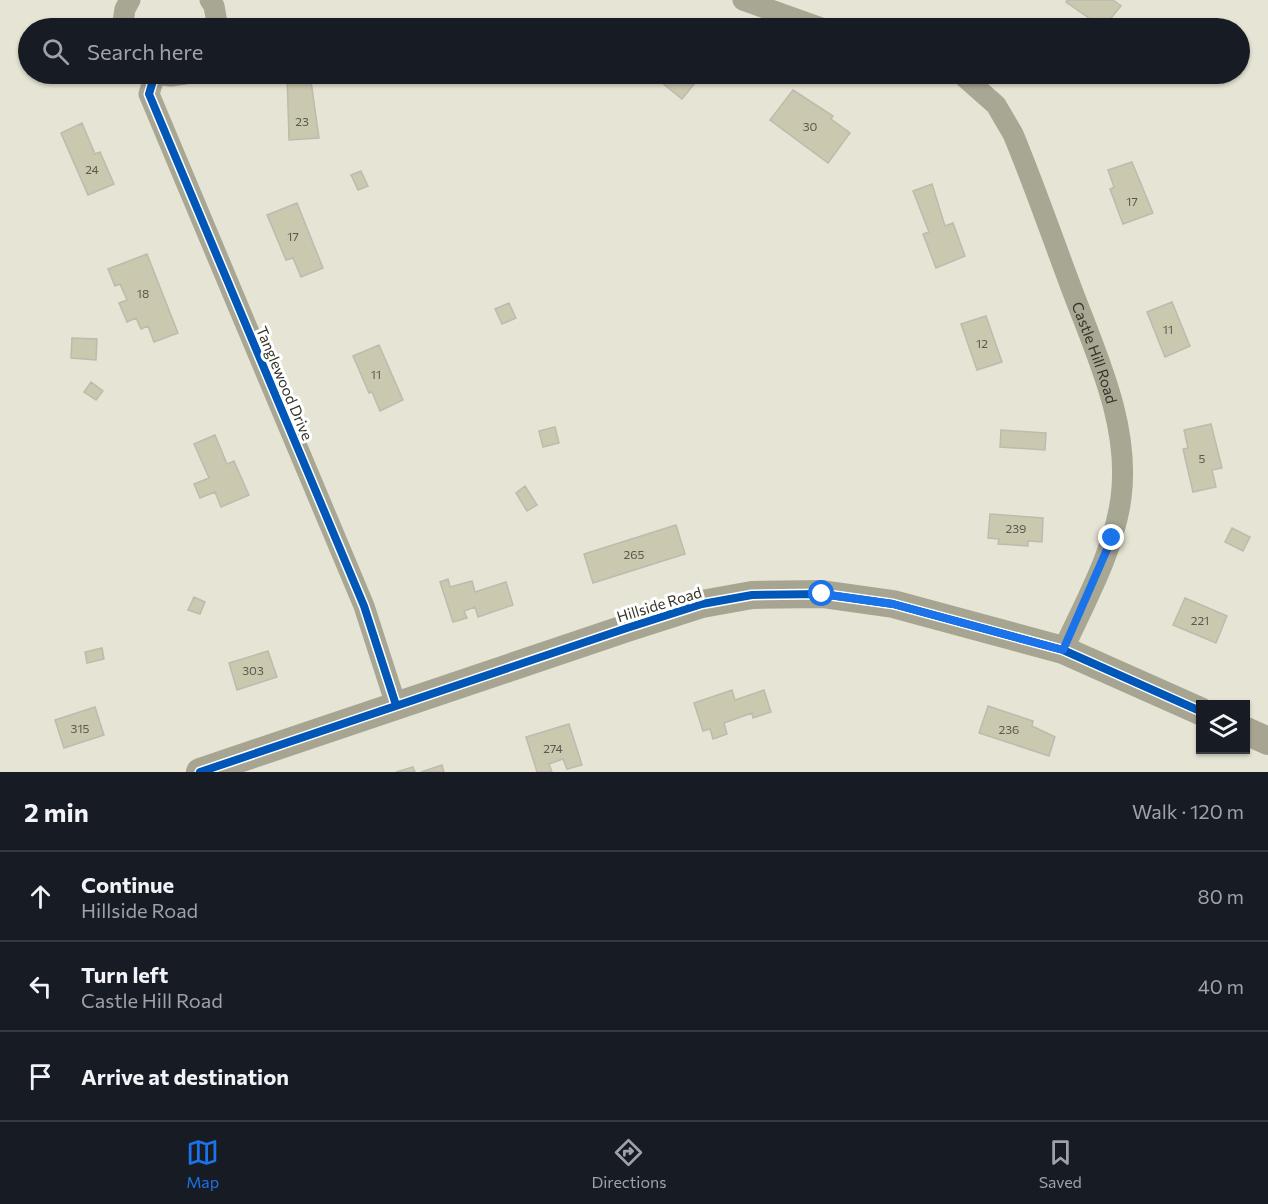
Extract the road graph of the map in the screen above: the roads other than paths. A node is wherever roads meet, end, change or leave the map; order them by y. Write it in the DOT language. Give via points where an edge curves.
graph roads {
  1 [pos="130,0"];
  2 [pos="210,0"];
  3 [pos="743,0"];
  4 [pos="124,18"];
  5 [pos="217,18"];
  6 [pos="787,18"];
  7 [pos="152,84"];
  8 [pos="972,84"];
  9 [pos="1063,650"];
  10 [pos="396,705"];
  11 [pos="1196,709"];
  12 [pos="1250,733"];
  13 [pos="1268,741"];
  14 [pos="200,772"];
  1 -- 4 [label="street"];
  2 -- 5 [label="street"];
  3 -- 6 [label="street"];
  7 -- 10 [label="street, Tanglewood Drive" via="149,93 364,606"];
  8 -- 9 [label="street, Castle Hill Road" via="996,105 1013,134 1106,381 1120,436 1123,481 1118,515 1103,560"];
  9 -- 10 [label="street, Hillside Road" via="893,604 822,594 752,595 702,604"];
  9 -- 11 [label="street, Hillside Road"];
  10 -- 14 [label="street, Hillside Road"];
  12 -- 13 [label="street"];
}
